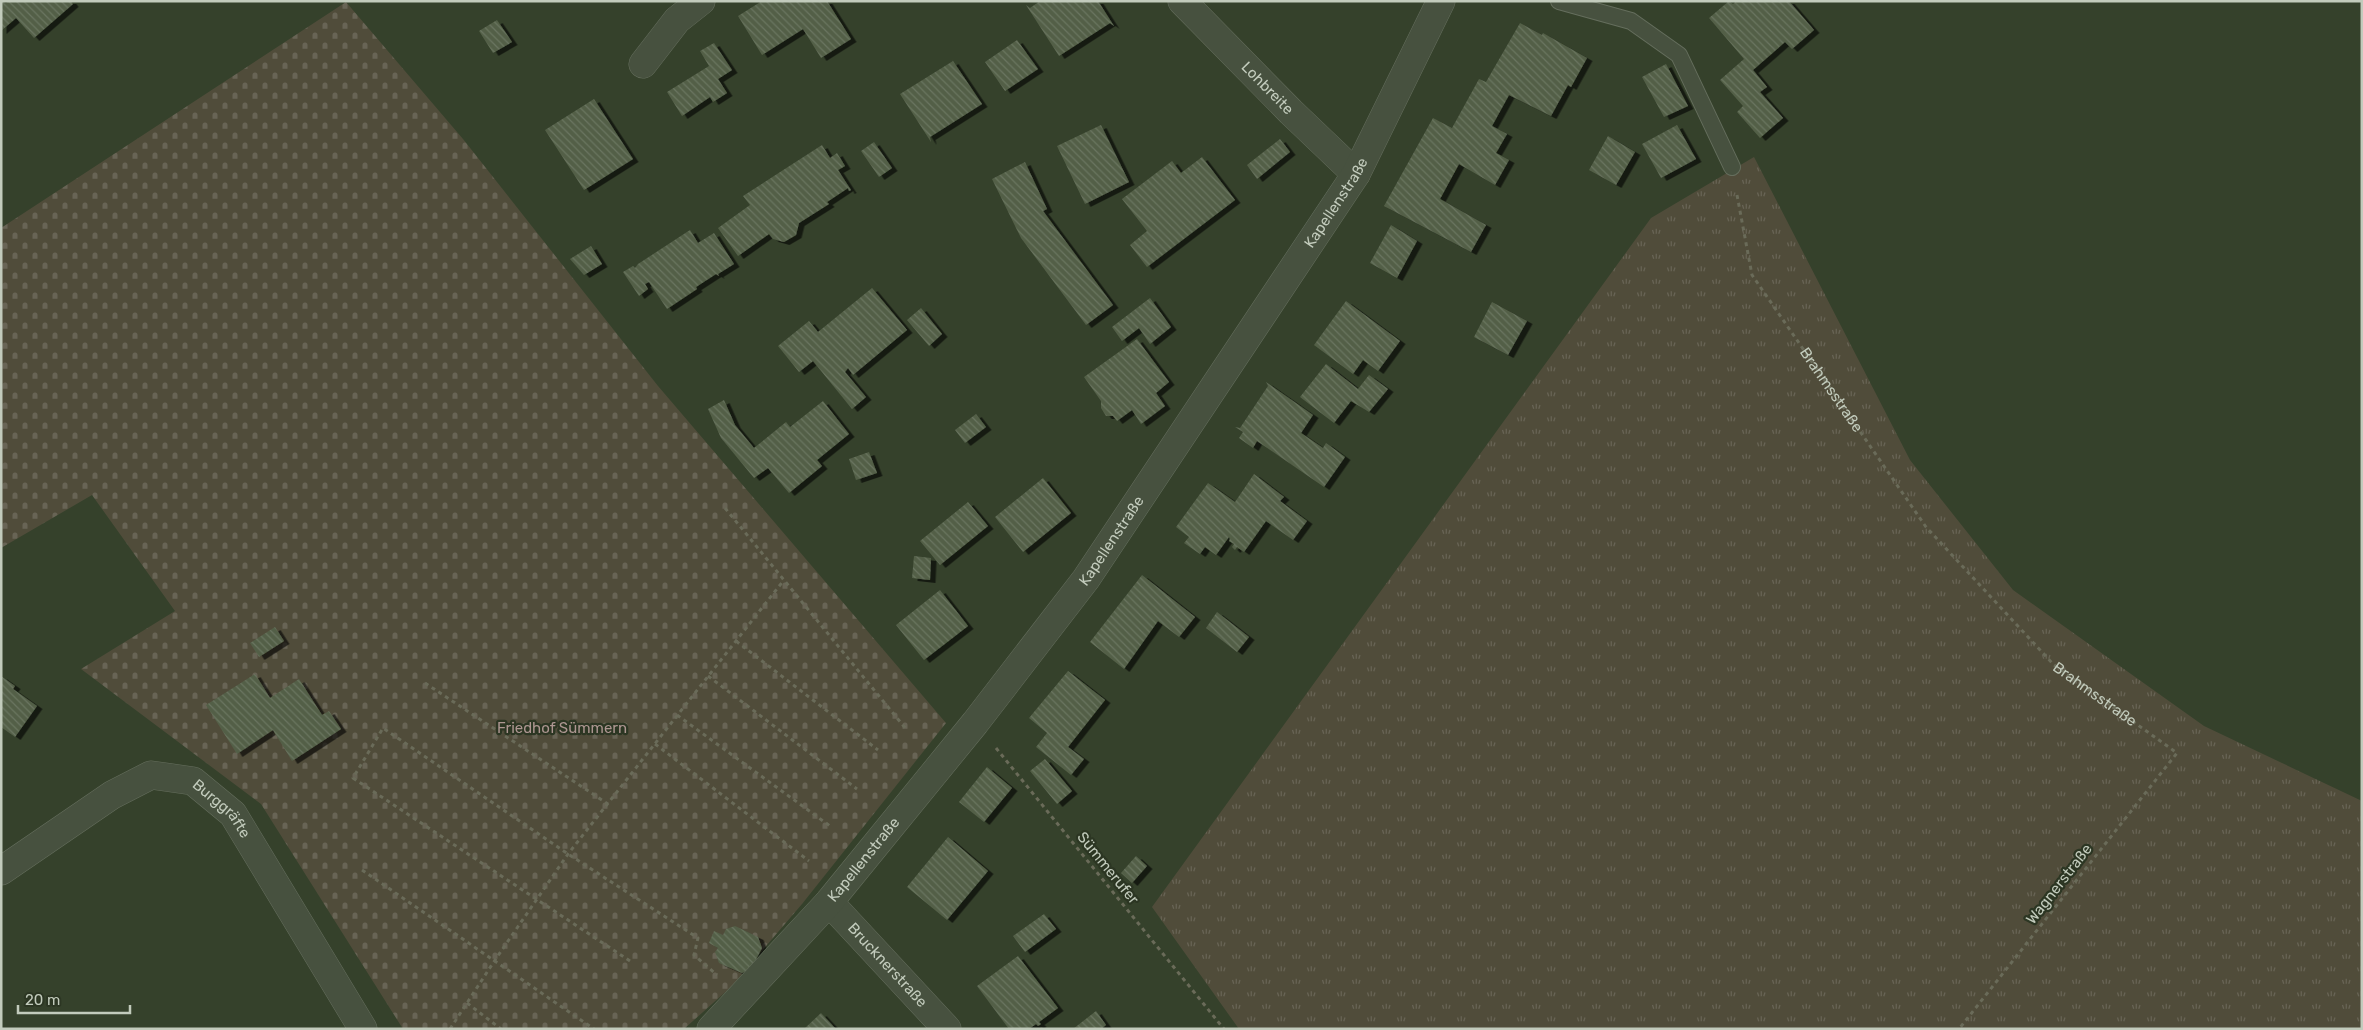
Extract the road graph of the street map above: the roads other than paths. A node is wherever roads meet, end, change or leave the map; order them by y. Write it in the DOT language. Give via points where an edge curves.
graph roads {
  1 [pos="700,1"];
  2 [pos="1182,1"];
  3 [pos="1441,1"];
  4 [pos="1559,1"];
  5 [pos="643,64"];
  6 [pos="1732,166"];
  7 [pos="1356,174"];
  8 [pos="1,871"];
  9 [pos="829,902"];
  10 [pos="363,1029"];
  11 [pos="711,1029"];
  12 [pos="947,1029"];
  1 -- 5 [label="street" via="677,20"];
  2 -- 7 [label="street, Lohbreite"];
  3 -- 7 [label="street, Kapellenstraße"];
  4 -- 6 [label="lane" via="1631,21 1679,55"];
  7 -- 9 [label="street, Kapellenstraße" via="1086,579 975,723"];
  8 -- 10 [label="street, Burggräfte" via="112,795 151,775 193,781 233,814"];
  9 -- 11 [label="street, Kapellenstraße"];
  9 -- 12 [label="street, Brucknerstraße"];
}
